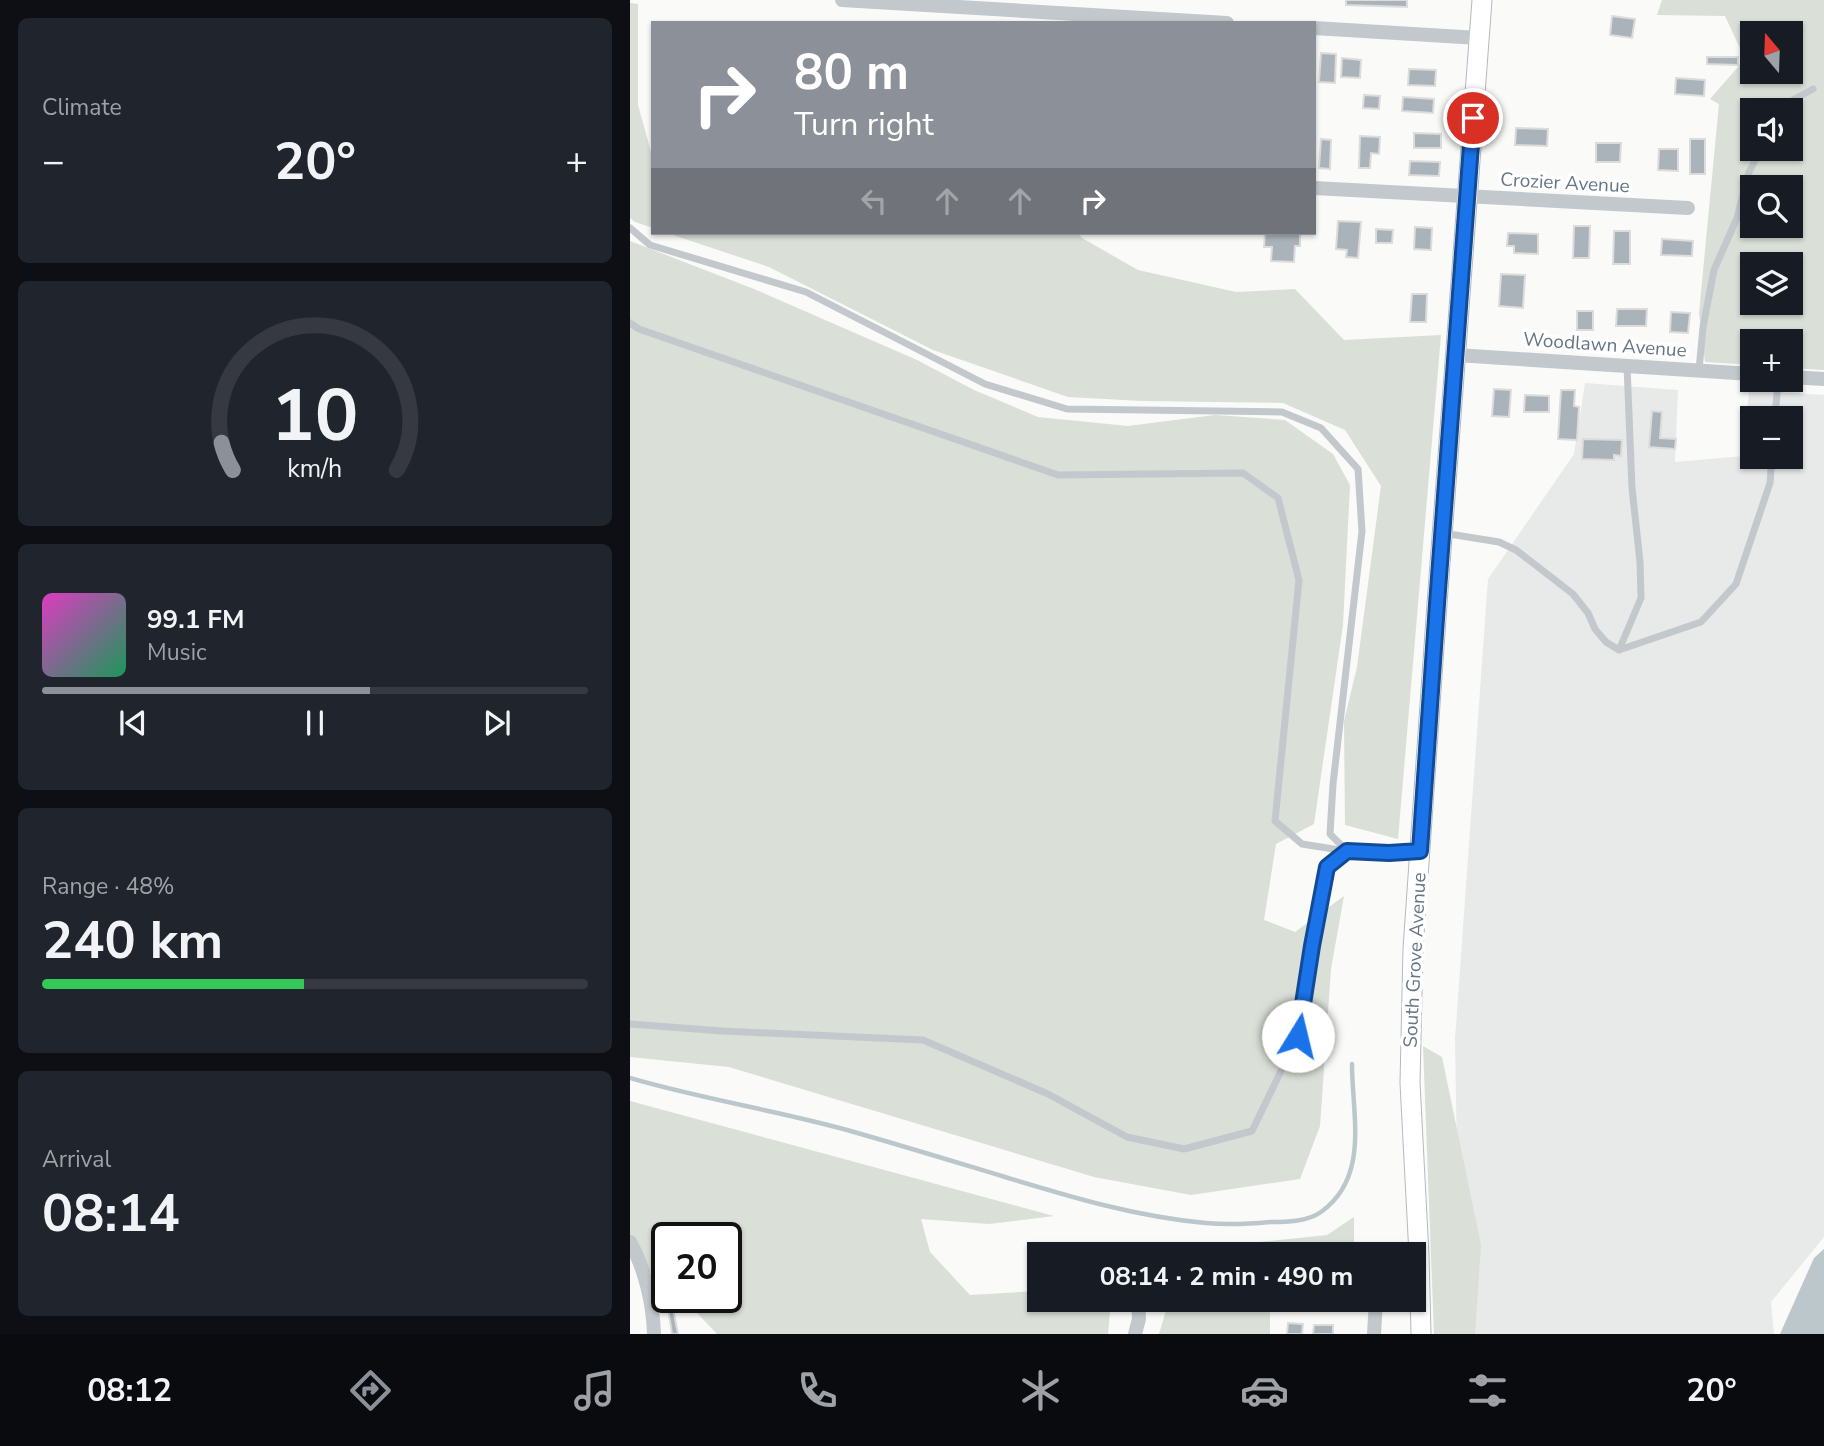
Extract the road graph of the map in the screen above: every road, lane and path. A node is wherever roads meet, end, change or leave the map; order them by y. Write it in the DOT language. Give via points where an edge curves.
graph roads {
  1 [pos="842,0"];
  2 [pos="1482,0"];
  3 [pos="1006,11"];
  4 [pos="1190,21"];
  5 [pos="1316,28"];
  6 [pos="1479,38"];
  7 [pos="1813,89"];
  8 [pos="1797,98"];
  9 [pos="1754,161"];
  10 [pos="1316,188"];
  11 [pos="1467,197"];
  12 [pos="1688,208"];
  13 [pos="630,228"];
  14 [pos="630,323"];
  15 [pos="1456,355"];
  16 [pos="1627,366"];
  17 [pos="1699,371"];
  18 [pos="1740,373"];
  19 [pos="1803,378"];
  20 [pos="1824,379"];
  21 [pos="1771,469"];
  22 [pos="1442,533"];
  23 [pos="1619,650"];
  24 [pos="1347,851"];
  25 [pos="1420,851"];
  26 [pos="630,1024"];
  27 [pos="630,1242"];
  28 [pos="1416,1242"];
  29 [pos="1139,1312"];
  30 [pos="1375,1312"];
  31 [pos="1420,1312"];
  32 [pos="654,1334"];
  33 [pos="1135,1334"];
  34 [pos="1374,1334"];
  35 [pos="1421,1334"];
  1 -- 3 [label="street"];
  2 -- 6 [label="main road, South Grove Avenue"];
  3 -- 4 [label="street"];
  5 -- 6 [label="street"];
  6 -- 11 [label="main road, South Grove Avenue"];
  7 -- 8 [label="lane"];
  9 -- 17 [label="lane" via="1737,219 1714,270"];
  10 -- 11 [label="street, Crozier Avenue"];
  11 -- 12 [label="street, Crozier Avenue"];
  11 -- 15 [label="main road, South Grove Avenue"];
  13 -- 24 [label="lane" via="650,245 806,292 985,384 1067,409 1282,412 1321,428 1358,469 1362,531 1330,834"];
  14 -- 24 [label="lane" via="1058,475 1243,473 1278,498 1299,580 1275,821 1302,844"];
  15 -- 16 [label="street, Woodlawn Avenue"];
  15 -- 22 [label="main road, South Grove Avenue"];
  16 -- 17 [label="street, Woodlawn Avenue"];
  16 -- 23 [label="lane" via="1641,598"];
  17 -- 18 [label="street, Woodlawn Avenue"];
  19 -- 20 [label="street"];
  21 -- 23 [label="lane" via="1736,584 1702,622"];
  22 -- 23 [label="lane" via="1499,542 1516,550 1573,594 1595,629"];
  22 -- 25 [label="main road, South Grove Avenue"];
  24 -- 25 [label="lane"];
  24 -- 26 [label="lane" via="1327,867 1298,1036 1252,1131 1184,1149 1127,1136 1048,1094 923,1040"];
  25 -- 28 [label="main road, South Grove Avenue" via="1410,1083"];
  27 -- 32 [label="street" via="640,1261"];
  29 -- 33 [label="street"];
  30 -- 34 [label="street"];
  31 -- 35 [label="main road, South Grove Avenue"];
}
